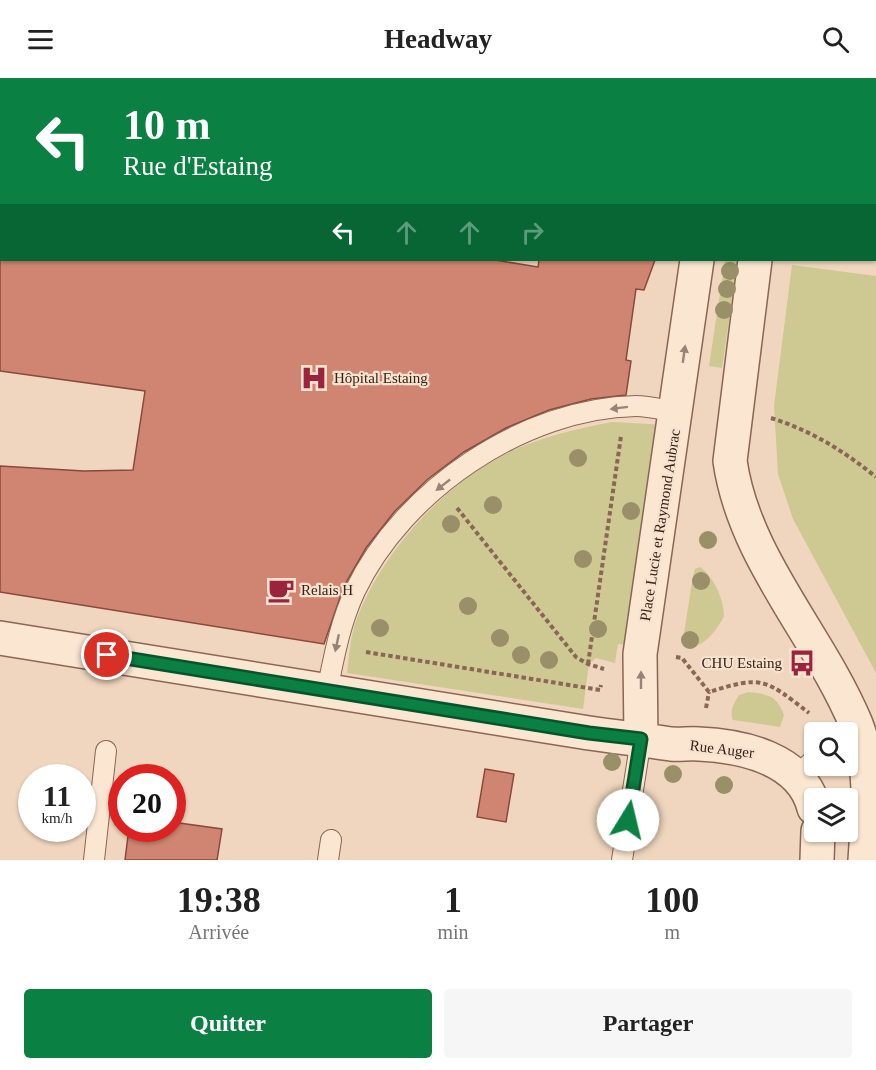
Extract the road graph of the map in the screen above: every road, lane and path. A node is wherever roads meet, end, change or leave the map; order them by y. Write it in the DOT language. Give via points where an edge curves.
graph roads {
  1 [pos="697,261"];
  2 [pos="754,261"];
  3 [pos="637,406"];
  4 [pos="677,412"];
  5 [pos="765,416"];
  6 [pos="876,477"];
  7 [pos="440,487"];
  8 [pos="0,638"];
  9 [pos="336,647"];
  10 [pos="640,654"];
  11 [pos="588,664"];
  12 [pos="600,690"];
  13 [pos="327,691"];
  14 [pos="856,718"];
  15 [pos="641,739"];
  16 [pos="106,751"];
  17 [pos="804,768"];
  18 [pos="331,840"];
  19 [pos="818,842"];
  20 [pos="94,860"];
  21 [pos="328,860"];
  22 [pos="622,860"];
  23 [pos="817,860"];
  24 [pos="865,860"];
  4 -- 1 [label="street, one-way"];
  2 -- 14 [label="street" via="730,461 734,491 756,544"];
  3 -- 4 [label="lane, Place Lucie et Raymond Aubrac"];
  3 -- 7 [label="lane, Place Lucie et Raymond Aubrac, one-way" via="586,412 519,434"];
  3 -- 11 [label="path" via="621,436"];
  4 -- 10 [label="street, Place Lucie et Raymond Aubrac"];
  5 -- 6 [label="path" via="802,428"];
  7 -- 9 [label="lane, Place Lucie et Raymond Aubrac, one-way" via="409,513 384,544 356,590"];
  7 -- 11 [label="path" via="576,657"];
  8 -- 13 [label="street, Rue Auger"];
  9 -- 12 [label="path"];
  9 -- 13 [label="lane, Place Lucie et Raymond Aubrac"];
  10 -- 11 [label="path" via="624,653 620,672"];
  10 -- 14 [label="path" via="682,658 709,692 754,681 773,685 814,717"];
  15 -- 10 [label="street, Place Lucie et Raymond Aubrac, one-way"];
  13 -- 15 [label="street, Rue Auger"];
  14 -- 24 [label="street" via="869,805"];
  15 -- 17 [label="street, Rue Auger" via="763,754"];
  15 -- 22 [label="lane"];
  16 -- 20 [label="lane"];
  18 -- 21 [label="lane"];
  19 -- 23 [label="street"];
}
